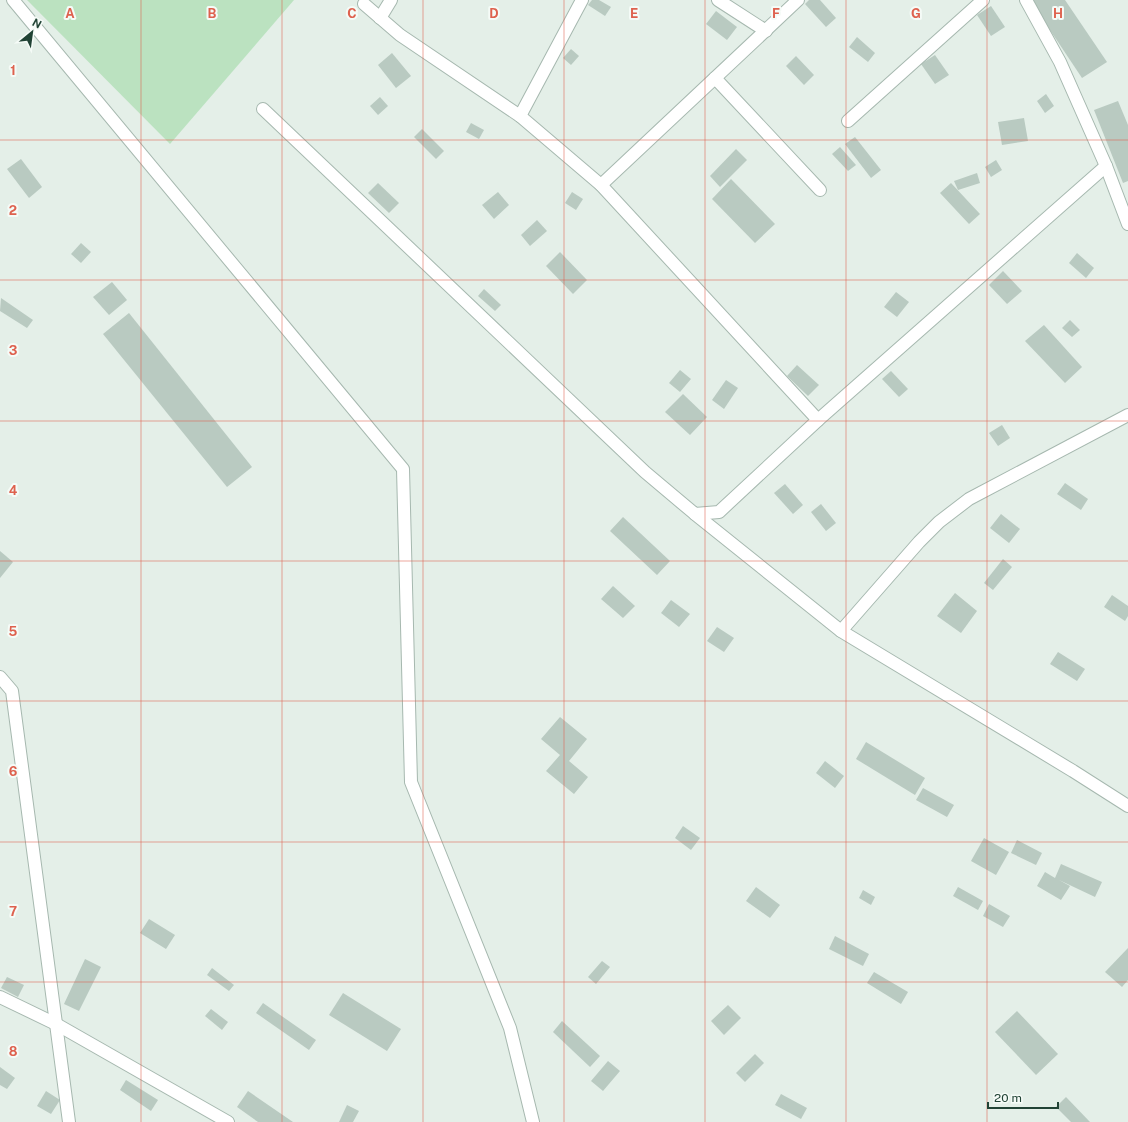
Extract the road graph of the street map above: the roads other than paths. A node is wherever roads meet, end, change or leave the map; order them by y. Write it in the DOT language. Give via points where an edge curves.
graph roads {
  1 [pos="13,0"];
  2 [pos="391,0"];
  3 [pos="582,0"];
  4 [pos="718,0"];
  5 [pos="798,0"];
  6 [pos="983,0"];
  7 [pos="1026,0"];
  8 [pos="364,4"];
  9 [pos="380,18"];
  10 [pos="766,31"];
  11 [pos="715,78"];
  12 [pos="263,109"];
  13 [pos="520,116"];
  14 [pos="848,121"];
  15 [pos="1106,166"];
  16 [pos="601,185"];
  17 [pos="820,190"];
  18 [pos="1128,224"];
  19 [pos="1128,414"];
  20 [pos="818,420"];
  21 [pos="695,514"];
  22 [pos="841,631"];
  23 [pos="0,677"];
  24 [pos="1128,806"];
  25 [pos="0,997"];
  26 [pos="56,1024"];
  27 [pos="69,1122"];
  28 [pos="228,1122"];
  29 [pos="533,1122"];
  1 -- 29 [label="street" via="403,469 411,782 510,1028"];
  2 -- 9 [label="street"];
  3 -- 13 [label="street"];
  4 -- 10 [label="street"];
  5 -- 10 [label="street"];
  6 -- 14 [label="street"];
  7 -- 15 [label="street" via="1060,62"];
  8 -- 9 [label="street"];
  9 -- 13 [label="street" via="400,35"];
  10 -- 11 [label="street"];
  11 -- 16 [label="street"];
  11 -- 17 [label="street"];
  12 -- 21 [label="street" via="633,461"];
  13 -- 16 [label="street"];
  15 -- 18 [label="street"];
  15 -- 20 [label="street"];
  16 -- 20 [label="street"];
  19 -- 22 [label="street" via="969,499 918,542"];
  20 -- 21 [label="street" via="719,512"];
  21 -- 22 [label="street"];
  22 -- 24 [label="street"];
  23 -- 26 [label="street" via="12,691"];
  25 -- 26 [label="street"];
  26 -- 27 [label="street"];
  26 -- 28 [label="street"];
}
